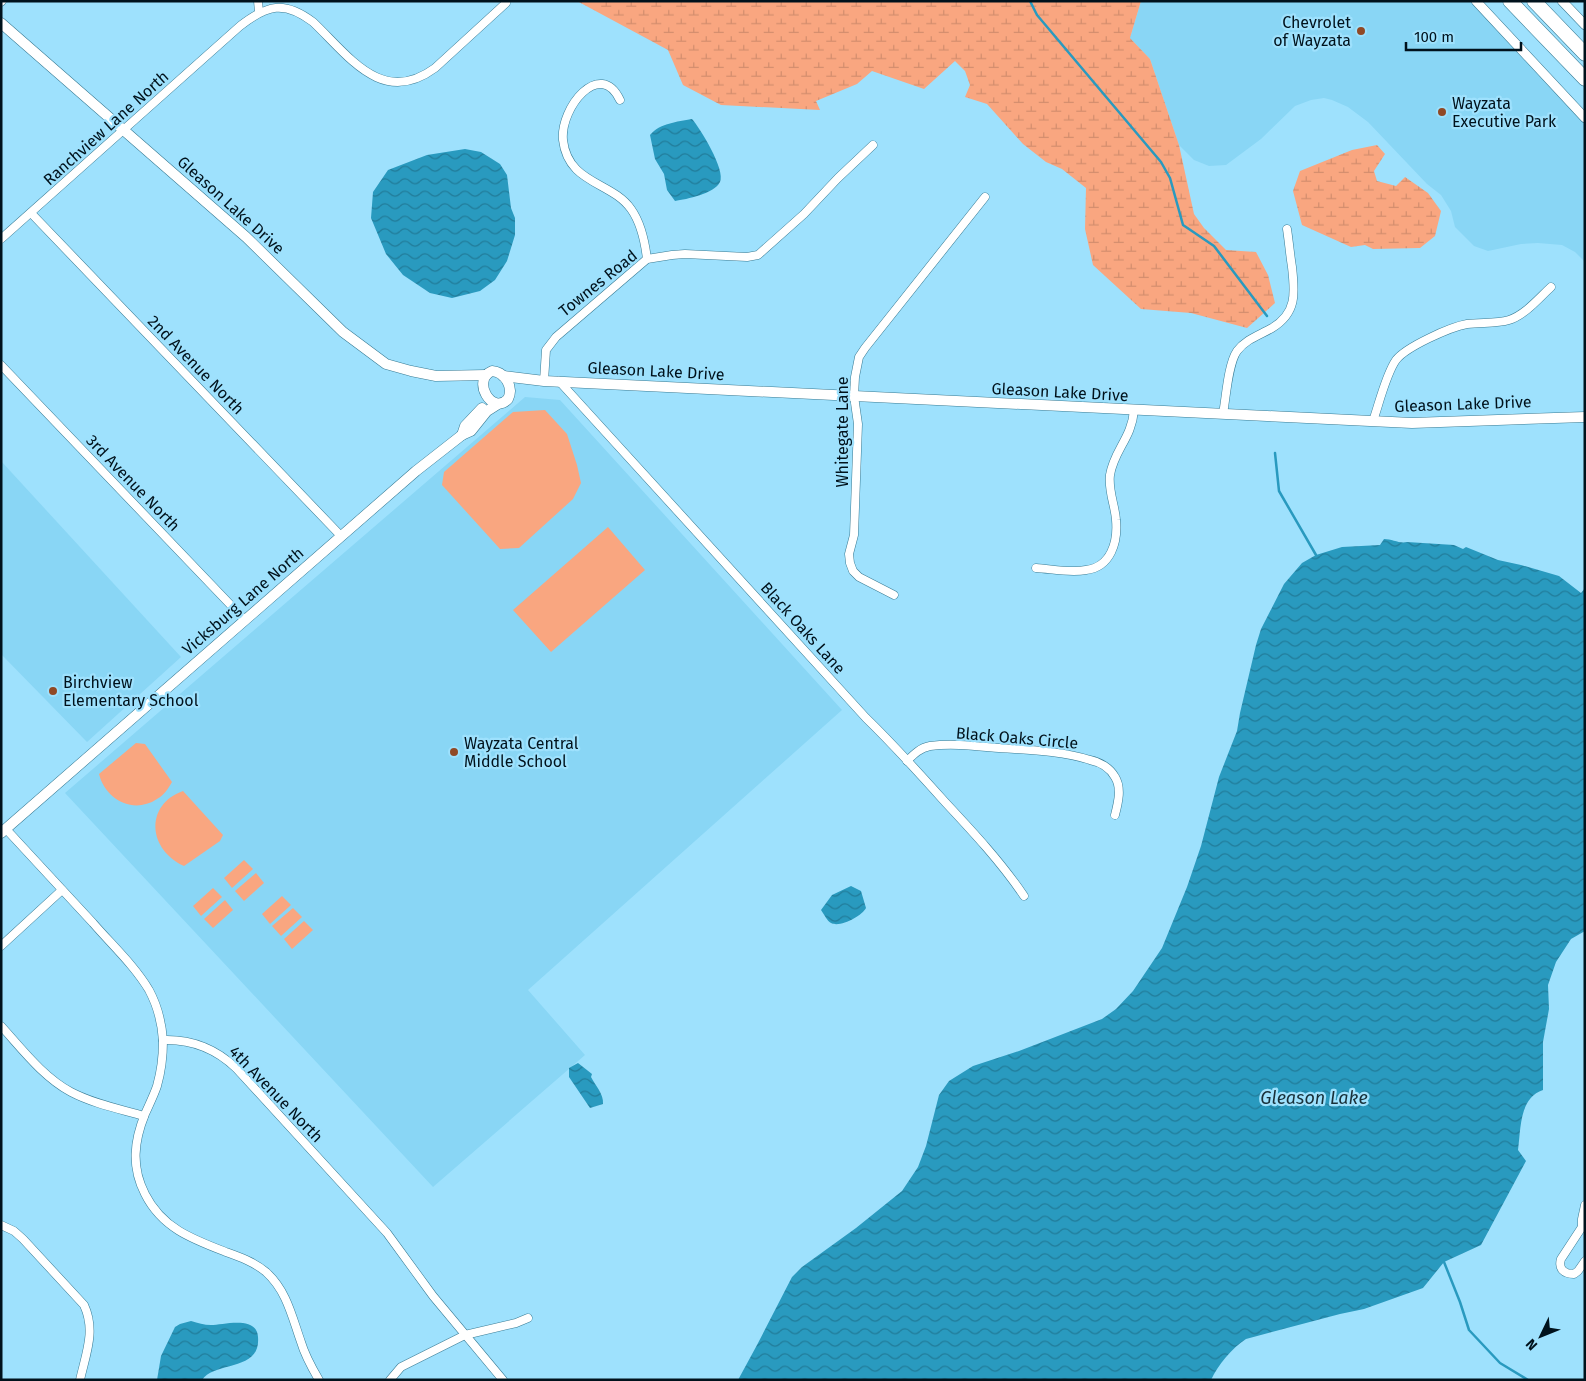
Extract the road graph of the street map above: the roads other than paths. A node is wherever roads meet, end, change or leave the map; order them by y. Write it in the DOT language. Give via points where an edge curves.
graph roads {
  1 [pos="258,1"];
  2 [pos="1476,1"];
  3 [pos="1510,1"];
  4 [pos="1534,1"];
  5 [pos="1562,1"];
  6 [pos="506,2"];
  7 [pos="259,12"];
  8 [pos="1,23"];
  9 [pos="1585,25"];
  10 [pos="1585,54"];
  11 [pos="1585,79"];
  12 [pos="620,100"];
  13 [pos="1585,118"];
  14 [pos="124,130"];
  15 [pos="873,144"];
  16 [pos="985,197"];
  17 [pos="31,213"];
  18 [pos="1287,229"];
  19 [pos="1,240"];
  20 [pos="647,259"];
  21 [pos="1551,287"];
  22 [pos="1,365"];
  23 [pos="503,376"];
  24 [pos="484,379"];
  25 [pos="539,380"];
  26 [pos="559,381"];
  27 [pos="510,390"];
  28 [pos="854,396"];
  29 [pos="487,398"];
  30 [pos="498,404"];
  31 [pos="1134,410"];
  32 [pos="1223,414"];
  33 [pos="1585,417"];
  34 [pos="1373,421"];
  35 [pos="462,435"];
  36 [pos="341,536"];
  37 [pos="1036,568"];
  38 [pos="894,595"];
  39 [pos="245,620"];
  40 [pos="907,761"];
  41 [pos="1115,815"];
  42 [pos="3,831"];
  43 [pos="62,890"];
  44 [pos="1024,896"];
  45 [pos="1,946"];
  46 [pos="1,1026"];
  47 [pos="163,1040"];
  48 [pos="144,1116"];
  49 [pos="1585,1205"];
  50 [pos="1583,1225"];
  51 [pos="1,1226"];
  52 [pos="1585,1261"];
  53 [pos="528,1318"];
  54 [pos="466,1335"];
  55 [pos="80,1380"];
  56 [pos="319,1380"];
  57 [pos="390,1380"];
  58 [pos="503,1380"];
  1 -- 7 [label="street"];
  2 -- 13 [label="street"];
  3 -- 11 [label="highway"];
  4 -- 10 [label="highway"];
  5 -- 9 [label="street"];
  6 -- 7 [label="street" via="425,76 401,83 366,73 313,22 293,9 274,8"];
  7 -- 14 [label="street, Ranchview Lane North"];
  8 -- 14 [label="main road, Gleason Lake Drive"];
  12 -- 20 [label="street" via="606,86 592,86 577,98 567,114 564,140 573,165 631,209 641,231"];
  14 -- 17 [label="street, Ranchview Lane North"];
  14 -- 24 [label="main road, Gleason Lake Drive" via="246,236 343,332 386,364 436,376"];
  15 -- 20 [label="street, Townes Road" via="758,255 672,255"];
  16 -- 28 [label="street, Whitegate Lane" via="859,357"];
  17 -- 19 [label="street, Ranchview Lane North"];
  17 -- 36 [label="street, 2nd Avenue North"];
  18 -- 32 [label="street" via="1295,296 1292,306 1280,323 1242,345 1236,353"];
  20 -- 25 [label="street, Townes Road" via="556,337 546,350"];
  21 -- 34 [label="street" via="1509,320 1465,324 1404,352 1391,370"];
  22 -- 39 [label="street, 3rd Avenue North"];
  23 -- 24 [label="main road" via="492,371"];
  23 -- 25 [label="main road, Gleason Lake Drive"];
  23 -- 27 [label="main road"];
  24 -- 29 [label="main road"];
  25 -- 26 [label="main road, Gleason Lake Drive"];
  25 -- 27 [label="main road, Gleason Lake Drive"];
  26 -- 28 [label="main road, Gleason Lake Drive"];
  26 -- 40 [label="street, Black Oaks Lane"];
  27 -- 30 [label="main road" via="508,399"];
  28 -- 31 [label="main road, Gleason Lake Drive"];
  28 -- 38 [label="street, Whitegate Lane" via="858,424 850,563 859,577"];
  29 -- 30 [label="main road"];
  29 -- 35 [label="main road, Vicksburg Lane North" via="465,426"];
  30 -- 35 [label="main road, Vicksburg Lane North" via="487,411 471,431"];
  31 -- 32 [label="main road, Gleason Lake Drive"];
  31 -- 37 [label="street" via="1132,427 1112,464 1110,476 1117,536 1113,550 1101,565 1092,569"];
  32 -- 34 [label="main road, Gleason Lake Drive"];
  33 -- 34 [label="main road, Gleason Lake Drive" via="1412,423"];
  35 -- 36 [label="main road, Vicksburg Lane North" via="416,470"];
  36 -- 39 [label="main road, Vicksburg Lane North"];
  39 -- 42 [label="main road, Vicksburg Lane North"];
  40 -- 41 [label="street, Black Oaks Circle" via="920,749 929,746 962,745 1045,751 1090,759 1103,765 1115,777 1119,799"];
  40 -- 44 [label="street, Black Oaks Lane" via="1008,873"];
  42 -- 43 [label="street"];
  43 -- 45 [label="street"];
  43 -- 47 [label="street" via="141,978 156,1008"];
  46 -- 48 [label="street" via="38,1066 70,1091 88,1100"];
  47 -- 48 [label="street" via="157,1086"];
  47 -- 54 [label="street, 4th Avenue North" via="201,1045 226,1058 387,1233"];
  48 -- 56 [label="street" via="136,1139 135,1158 144,1193 154,1209 180,1233 238,1256 266,1272 285,1297 308,1361"];
  49 -- 50 [label="street"];
  50 -- 52 [label="street" via="1561,1258 1561,1269 1574,1274"];
  51 -- 55 [label="street" via="23,1239 84,1305 91,1327"];
  53 -- 54 [label="street"];
  54 -- 57 [label="street" via="401,1367"];
  54 -- 58 [label="street, 4th Avenue North"];
}
